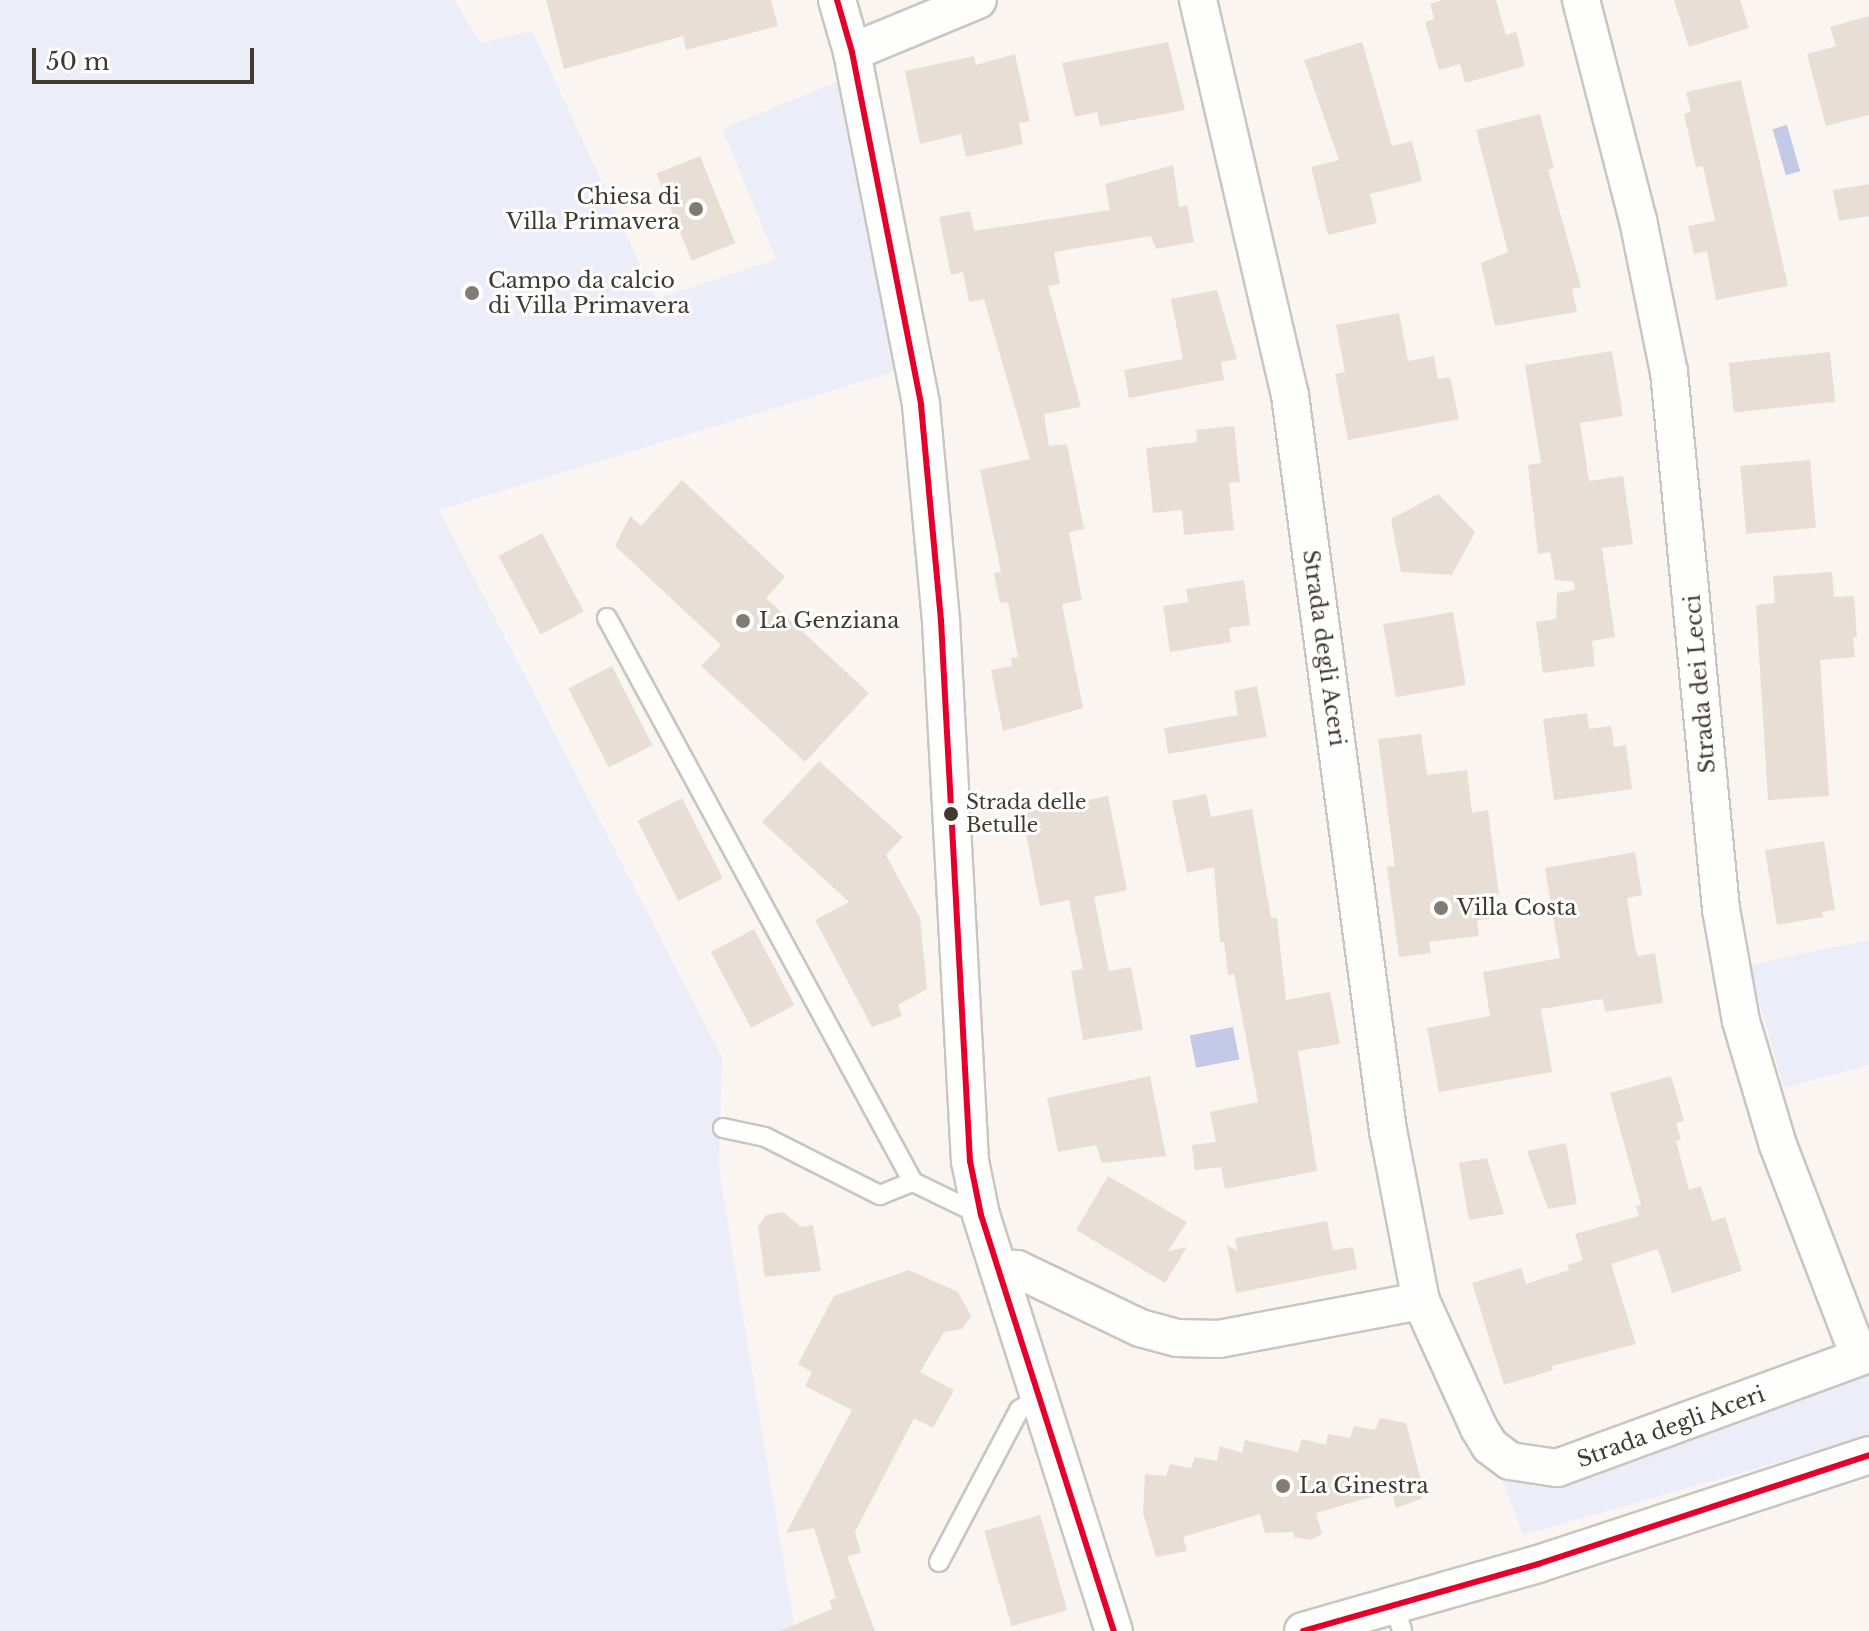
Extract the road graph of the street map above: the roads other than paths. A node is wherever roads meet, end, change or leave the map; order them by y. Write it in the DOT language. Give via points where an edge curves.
graph roads {
  1 [pos="837,0"];
  2 [pos="978,0"];
  3 [pos="1198,0"];
  4 [pos="1581,0"];
  5 [pos="852,52"];
  6 [pos="607,618"];
  7 [pos="723,1128"];
  8 [pos="913,1182"];
  9 [pos="981,1215"];
  10 [pos="998,1268"];
  11 [pos="1421,1301"];
  12 [pos="1864,1355"];
  13 [pos="1039,1397"];
  14 [pos="1869,1455"];
  15 [pos="939,1562"];
  16 [pos="1398,1618"];
  17 [pos="1114,1631"];
  18 [pos="1303,1631"];
  1 -- 5 [label="street"];
  2 -- 5 [label="street"];
  3 -- 11 [label="street, Strada degli Aceri" via="1290,395 1388,1130"];
  4 -- 12 [label="street, Strada dei Lecci" via="1638,220 1669,372 1721,909 1741,1021 1778,1145"];
  5 -- 9 [label="street" via="921,405 941,621 970,1161"];
  6 -- 8 [label="lane"];
  7 -- 8 [label="lane" via="765,1137 880,1195"];
  8 -- 9 [label="lane"];
  9 -- 10 [label="street"];
  10 -- 11 [label="street" via="1017,1269 1140,1328 1177,1338 1219,1339"];
  10 -- 13 [label="street"];
  11 -- 12 [label="street, Strada degli Aceri" via="1490,1446 1510,1461 1533,1468 1582,1462"];
  13 -- 15 [label="lane" via="1019,1410"];
  13 -- 17 [label="street"];
  14 -- 16 [label="street" via="1538,1564"];
  16 -- 18 [label="street"];
}
